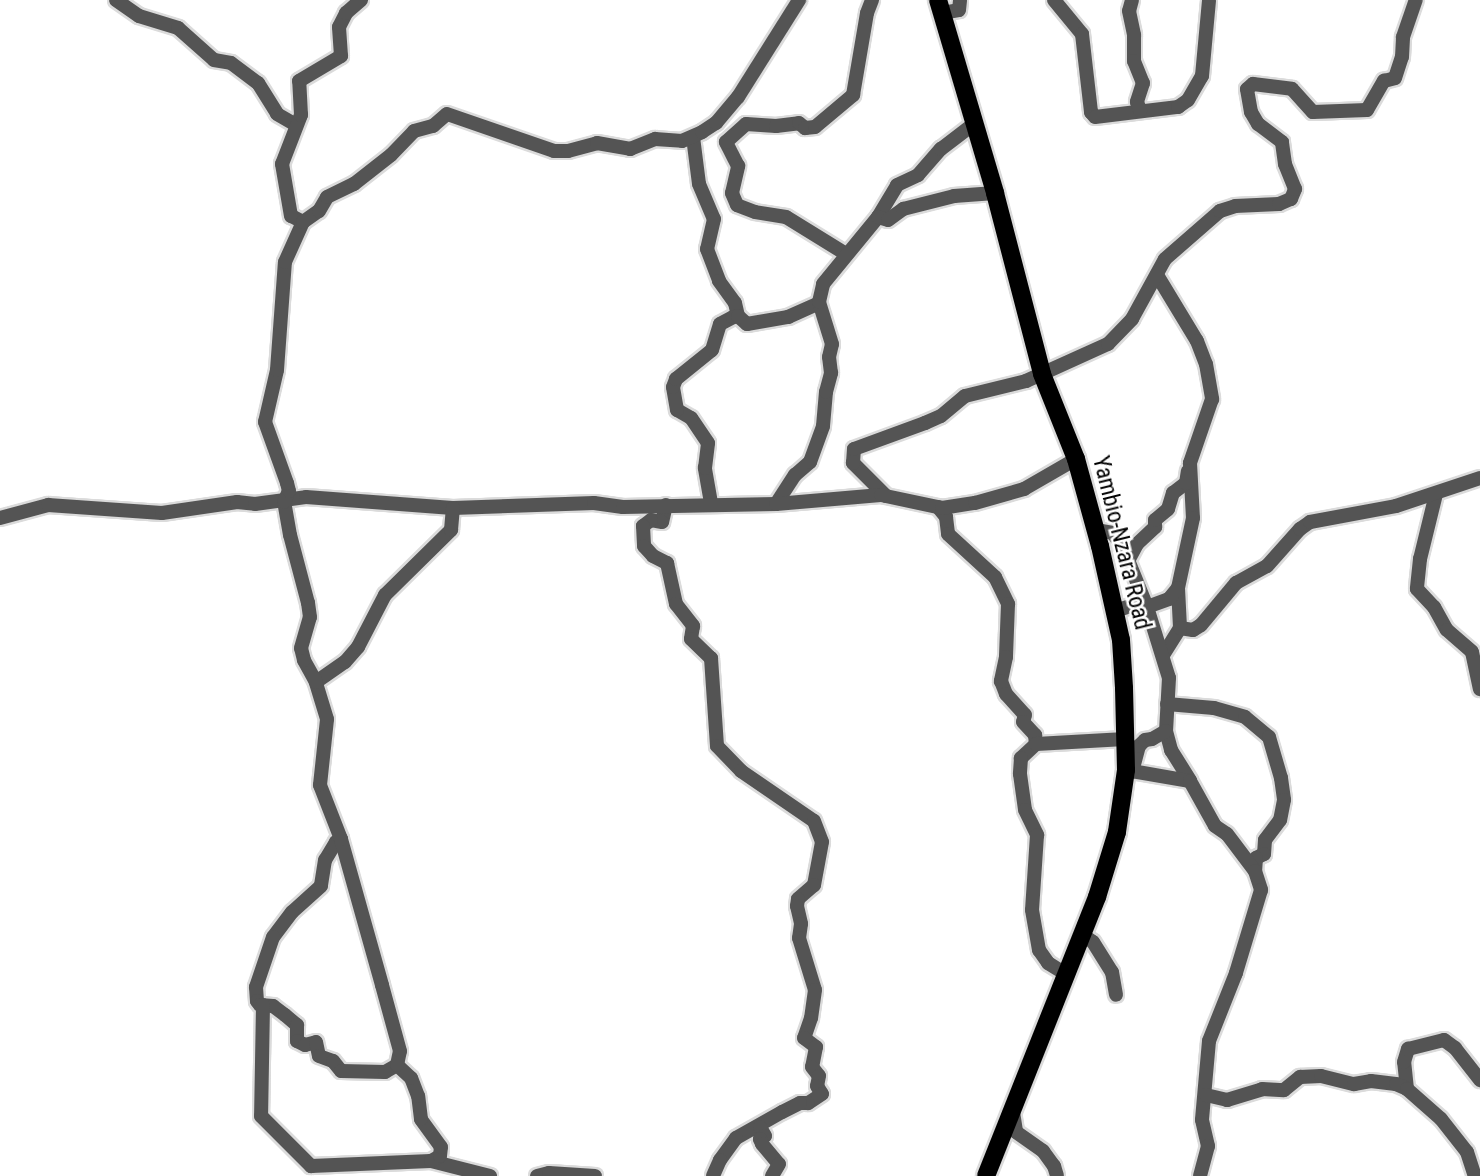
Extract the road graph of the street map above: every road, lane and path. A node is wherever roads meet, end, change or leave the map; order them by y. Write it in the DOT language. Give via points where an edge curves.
graph roads {
  1 [pos="116,0"];
  2 [pos="361,0"];
  3 [pos="799,0"];
  4 [pos="872,0"];
  5 [pos="960,0"];
  6 [pos="1054,0"];
  7 [pos="1132,0"];
  8 [pos="1209,0"];
  9 [pos="1416,0"];
  10 [pos="940,6"];
  11 [pos="1140,110"];
  12 [pos="975,123"];
  13 [pos="296,125"];
  14 [pos="693,137"];
  15 [pos="732,193"];
  16 [pos="995,193"];
  17 [pos="878,217"];
  18 [pos="714,219"];
  19 [pos="303,222"];
  20 [pos="846,254"];
  21 [pos="1157,275"];
  22 [pos="820,303"];
  23 [pos="738,316"];
  24 [pos="1042,374"];
  25 [pos="1076,459"];
  26 [pos="1190,463"];
  27 [pos="1480,478"];
  28 [pos="1436,494"];
  29 [pos="886,496"];
  30 [pos="288,498"];
  31 [pos="711,503"];
  32 [pos="776,504"];
  33 [pos="666,505"];
  34 [pos="453,508"];
  35 [pos="938,508"];
  36 [pos="0,518"];
  37 [pos="1096,530"];
  38 [pos="1129,563"];
  39 [pos="1108,579"];
  40 [pos="1178,587"];
  41 [pos="1147,607"];
  42 [pos="1115,611"];
  43 [pos="1180,628"];
  44 [pos="1163,654"];
  45 [pos="316,682"];
  46 [pos="1480,689"];
  47 [pos="1167,704"];
  48 [pos="1166,731"];
  49 [pos="1125,739"];
  50 [pos="1036,744"];
  51 [pos="1129,771"];
  52 [pos="1190,781"];
  53 [pos="341,839"];
  54 [pos="1255,870"];
  55 [pos="1083,935"];
  56 [pos="1067,975"];
  57 [pos="1116,995"];
  58 [pos="263,1005"];
  59 [pos="397,1065"];
  60 [pos="1480,1080"];
  61 [pos="1407,1089"];
  62 [pos="1206,1095"];
  63 [pos="1013,1110"];
  64 [pos="760,1127"];
  65 [pos="431,1161"];
  66 [pos="490,1176"];
  67 [pos="537,1176"];
  68 [pos="595,1176"];
  69 [pos="713,1176"];
  70 [pos="772,1176"];
  71 [pos="986,1176"];
  72 [pos="1057,1176"];
  73 [pos="1200,1176"];
  74 [pos="1475,1176"];
  1 -- 13 [label="street" via="139,16 178,28 214,60 231,63 258,83 277,114"];
  2 -- 13 [label="street" via="339,27 341,55 299,81 301,115"];
  3 -- 14 [label="street" via="738,97 716,123"];
  4 -- 15 [label="street" via="853,95 815,127 744,124 741,132 726,142 738,166"];
  5 -- 10 [label="street" via="959,10"];
  6 -- 11 [label="street" via="1082,34 1092,115"];
  7 -- 11 [label="street" via="1134,61 1143,83 1137,102"];
  8 -- 11 [label="street" via="1202,76 1188,100 1178,107"];
  9 -- 21 [label="street" via="1395,78 1384,81 1367,110 1313,112 1292,89 1253,84 1247,89 1258,124 1282,142 1295,189 1291,200 1220,211 1165,259"];
  10 -- 12 [label="main road, Yambio-Nzara Road"];
  12 -- 16 [label="main road, Yambio-Nzara Road"];
  12 -- 17 [label="street" via="941,149 918,175 897,186"];
  13 -- 19 [label="street" via="282,171 290,216"];
  14 -- 18 [label="street" via="699,184"];
  14 -- 19 [label="street" via="655,139 630,149 597,142 554,151 447,114 410,135 354,184 327,197 319,211"];
  15 -- 18 [label="street"];
  15 -- 20 [label="street" via="737,205 786,217"];
  16 -- 17 [label="street" via="954,195 903,209 888,220"];
  16 -- 24 [label="main road, Yambio-Nzara Road"];
  17 -- 20 [label="street"];
  18 -- 23 [label="street" via="707,249"];
  19 -- 30 [label="street" via="285,262 277,369 265,415"];
  20 -- 22 [label="street" via="823,284"];
  21 -- 24 [label="street" via="1132,319 1108,344"];
  21 -- 26 [label="street" via="1206,364 1212,399"];
  22 -- 23 [label="street" via="788,317 747,324"];
  22 -- 32 [label="street" via="832,344 823,426 810,462"];
  23 -- 31 [label="street" via="720,324 712,350 676,379 673,387 677,410 691,418 708,443 705,468"];
  24 -- 25 [label="main road, Yambio-Nzara Road"];
  24 -- 29 [label="street" via="965,396 933,419 854,449 853,463"];
  25 -- 35 [label="street" via="1024,489"];
  25 -- 37 [label="main road, Yambio-Nzara Road"];
  26 -- 38 [label="street" via="1186,484 1173,493 1168,509 1137,544"];
  26 -- 40 [label="street" via="1193,518"];
  27 -- 28 [label="street"];
  28 -- 43 [label="street" via="1310,522 1267,566 1236,583 1201,625 1193,630"];
  28 -- 46 [label="street" via="1417,589 1447,630 1472,652"];
  29 -- 32 [label="street"];
  29 -- 35 [label="street"];
  30 -- 34 [label="street"];
  30 -- 36 [label="street" via="162,513 48,505"];
  30 -- 45 [label="street" via="284,502 290,535 310,617 301,648 308,673"];
  31 -- 32 [label="street"];
  31 -- 33 [label="street"];
  33 -- 34 [label="street"];
  33 -- 64 [label="street" via="662,522 651,520 643,526 644,547 667,563 676,604 693,626 691,639 711,659 717,746 741,771 814,821 822,842 814,885 798,899 797,906 799,938 815,990 804,1038 816,1047 812,1067 822,1094"];
  34 -- 45 [label="street" via="451,530 385,595 353,654 338,670"];
  35 -- 50 [label="street" via="946,517 948,534 995,577 1008,604 1000,681 1025,715 1023,722 1035,735"];
  37 -- 38 [label="street" via="1113,533"];
  37 -- 39 [label="main road, Yambio-Nzara Road"];
  38 -- 39 [label="street"];
  38 -- 41 [label="street"];
  39 -- 42 [label="main road, Yambio-Nzara Road"];
  40 -- 41 [label="street" via="1169,599"];
  40 -- 43 [label="street"];
  41 -- 42 [label="street"];
  41 -- 44 [label="street"];
  42 -- 49 [label="main road, Yambio-Nzara Road" via="1121,640"];
  43 -- 44 [label="street"];
  44 -- 47 [label="street" via="1169,678"];
  45 -- 53 [label="street" via="327,719 320,785"];
  47 -- 48 [label="street"];
  47 -- 54 [label="street" via="1214,708 1245,717 1269,737 1284,800 1280,820 1265,840 1264,854 1256,858"];
  48 -- 51 [label="street" via="1145,740"];
  48 -- 52 [label="street" via="1171,750"];
  49 -- 50 [label="street"];
  49 -- 51 [label="main road, Yambio-Nzara Road"];
  50 -- 56 [label="street" via="1021,758 1020,774 1026,810 1038,835 1032,910 1039,950 1048,963"];
  51 -- 52 [label="street"];
  51 -- 55 [label="main road, Yambio-Nzara Road" via="1117,832"];
  52 -- 54 [label="street" via="1215,826"];
  53 -- 58 [label="street" via="325,860 321,886 273,937 256,987 257,1002"];
  53 -- 59 [label="street" via="399,1047"];
  54 -- 62 [label="street" via="1261,890 1209,1041"];
  55 -- 56 [label="main road, Yambio-Nzara Road"];
  55 -- 57 [label="street" via="1107,963"];
  56 -- 63 [label="main road, Yambio-Nzara Road"];
  58 -- 59 [label="street" via="273,1006 291,1019 297,1027 297,1041 305,1045 316,1042 319,1056 341,1071 385,1072"];
  58 -- 65 [label="street" via="261,1116 283,1141 311,1166"];
  59 -- 65 [label="street" via="413,1082 421,1119 440,1143 440,1156"];
  60 -- 61 [label="street" via="1444,1040 1408,1049 1404,1062"];
  61 -- 62 [label="street" via="1321,1076 1300,1077 1284,1090 1262,1089 1227,1100"];
  61 -- 74 [label="street" via="1441,1119 1467,1152"];
  62 -- 73 [label="street" via="1202,1120 1208,1146"];
  63 -- 71 [label="main road, Yambio-Nzara Road"];
  63 -- 72 [label="street" via="1016,1132 1047,1156"];
  64 -- 69 [label="street" via="736,1138"];
  64 -- 70 [label="street" via="765,1136 760,1139 779,1164"];
  65 -- 66 [label="street"];
  67 -- 68 [label="street"];
}
